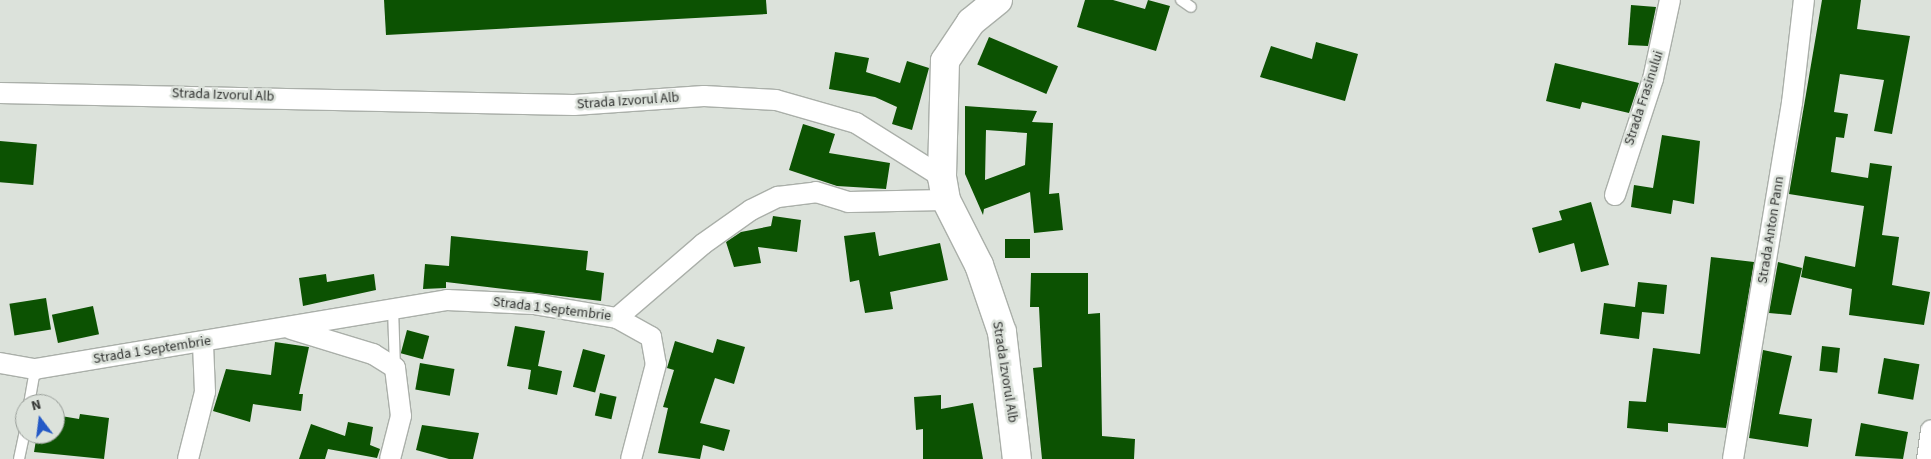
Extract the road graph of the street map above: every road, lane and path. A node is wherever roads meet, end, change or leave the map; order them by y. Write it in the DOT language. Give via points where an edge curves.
graph roads {
  1 [pos="998,0"];
  2 [pos="1181,0"];
  3 [pos="1670,0"];
  4 [pos="1804,0"];
  5 [pos="1191,7"];
  6 [pos="0,92"];
  7 [pos="944,189"];
  8 [pos="1615,195"];
  9 [pos="393,308"];
  10 [pos="616,318"];
  11 [pos="289,328"];
  12 [pos="203,344"];
  13 [pos="0,363"];
  14 [pos="395,368"];
  15 [pos="35,369"];
  16 [pos="31,394"];
  17 [pos="1931,430"];
  18 [pos="23,444"];
  19 [pos="20,459"];
  20 [pos="188,459"];
  21 [pos="390,459"];
  22 [pos="631,459"];
  23 [pos="1017,459"];
  24 [pos="1733,459"];
  25 [pos="1927,459"];
  1 -- 7 [label="street" via="971,22 945,61"];
  2 -- 5 [label="lane"];
  3 -- 8 [label="street, Strada Frasinului" via="1653,78"];
  4 -- 24 [label="street, Strada Anton Pann" via="1792,102"];
  6 -- 7 [label="street, Strada Izvorul Alb" via="574,105 704,96 776,100 856,123"];
  7 -- 10 [label="street, Strada 1 Septembrie" via="848,202 816,192 778,197 751,210 703,244"];
  7 -- 23 [label="street, Strada Izvorul Alb" via="979,265 1002,332"];
  9 -- 10 [label="street, Strada 1 Septembrie" via="447,300 492,301"];
  9 -- 11 [label="street, Strada 1 Septembrie"];
  9 -- 14 [label="lane"];
  10 -- 22 [label="street" via="651,337 656,364"];
  11 -- 12 [label="street, Strada 1 Septembrie"];
  11 -- 14 [label="street" via="373,354"];
  12 -- 15 [label="street, Strada 1 Septembrie"];
  12 -- 20 [label="street" via="205,392"];
  13 -- 15 [label="street, Strada 1 Septembrie"];
  14 -- 21 [label="street" via="401,416"];
  15 -- 16 [label="lane"];
  17 -- 25 [label="street"];
  18 -- 19 [label="lane"];
}
